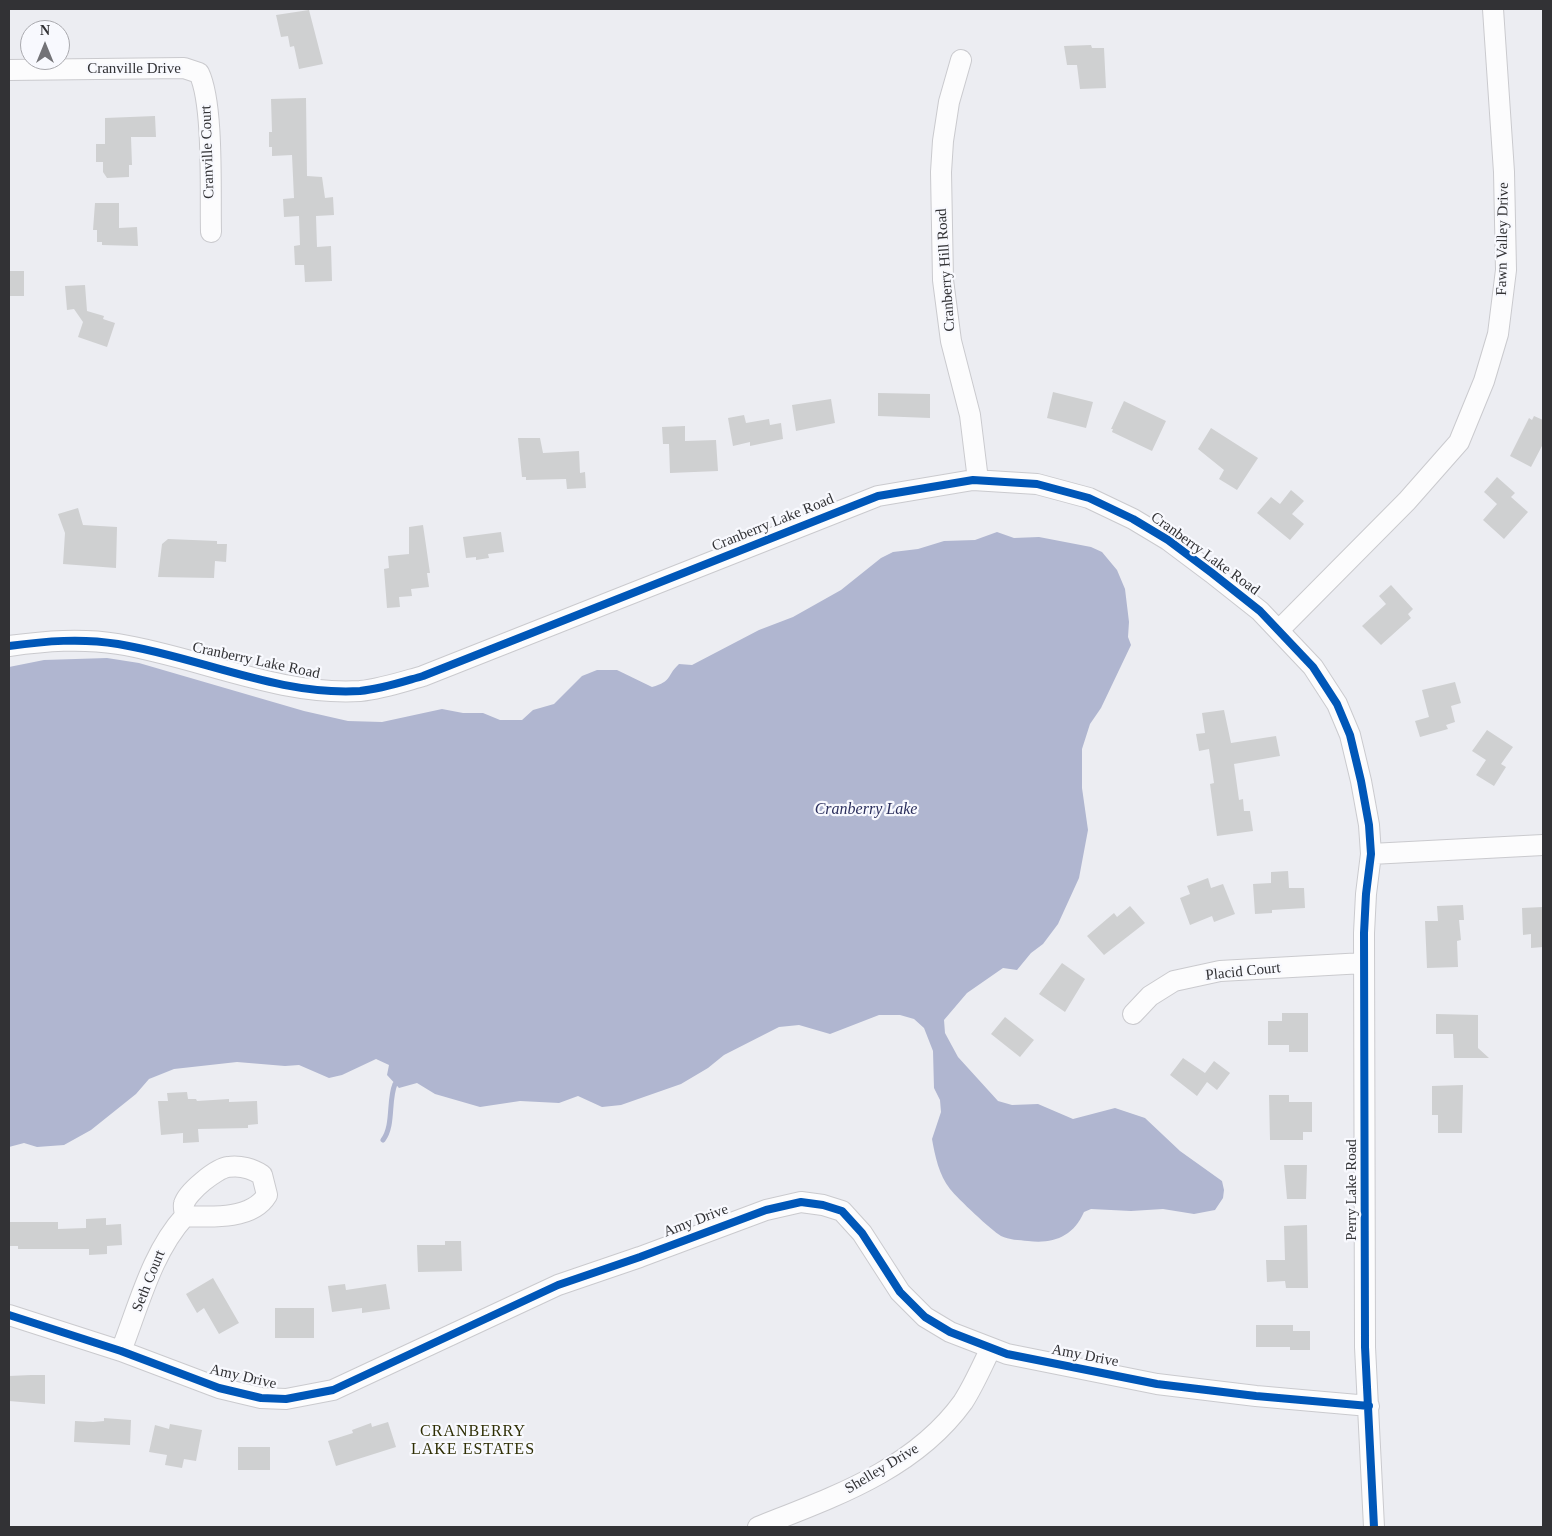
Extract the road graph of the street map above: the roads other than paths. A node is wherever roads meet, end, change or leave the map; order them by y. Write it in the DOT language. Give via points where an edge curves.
graph roads {
  1 [pos="1493,9"];
  2 [pos="960,60"];
  3 [pos="9,70"];
  4 [pos="199,73"];
  5 [pos="211,232"];
  6 [pos="978,480"];
  7 [pos="1279,630"];
  8 [pos="9,646"];
  9 [pos="1543,845"];
  10 [pos="1371,854"];
  11 [pos="1364,963"];
  12 [pos="1133,1014"];
  13 [pos="186,1216"];
  14 [pos="9,1315"];
  15 [pos="991,1348"];
  16 [pos="122,1351"];
  17 [pos="1369,1406"];
  18 [pos="758,1527"];
  19 [pos="1374,1527"];
  1 -- 7 [label="street, Fawn Valley Drive" via="1504,172 1506,270 1498,334 1484,381 1459,442 1407,501"];
  2 -- 6 [label="street, Cranberry Hill Road" via="948,102 942,157 943,280 951,342 970,416"];
  3 -- 4 [label="street, Cranville Drive" via="184,68"];
  4 -- 5 [label="street, Cranville Court" via="204,83 208,119"];
  6 -- 7 [label="street, Cranberry Lake Road" via="1037,484 1089,498 1133,519 1212,573"];
  6 -- 8 [label="street, Cranberry Lake Road" via="878,496 423,676 361,691 299,687 118,644 66,639"];
  7 -- 10 [label="street, Cranberry Lake Road" via="1313,667 1337,704 1350,734 1369,824"];
  9 -- 10 [label="street"];
  10 -- 11 [label="street, Perry Lake Road"];
  11 -- 12 [label="street, Placid Court" via="1220,971 1174,981 1150,996"];
  11 -- 17 [label="street, Perry Lake Road" via="1365,1347"];
  13 -- 16 [label="street, Seth Court" via="162,1247"];
  14 -- 16 [label="street, Amy Drive"];
  15 -- 16 [label="street, Amy Drive" via="950,1332 925,1317 900,1292 862,1232 842,1211 801,1202 766,1210 558,1285 333,1390 286,1399 261,1398 220,1388"];
  15 -- 17 [label="street, Amy Drive" via="1075,1369 1157,1384"];
  15 -- 18 [label="street, Shelley Drive" via="964,1400 933,1437 909,1456 848,1491"];
  17 -- 19 [label="street, Perry Lake Road" via="1368,1456"];
}
